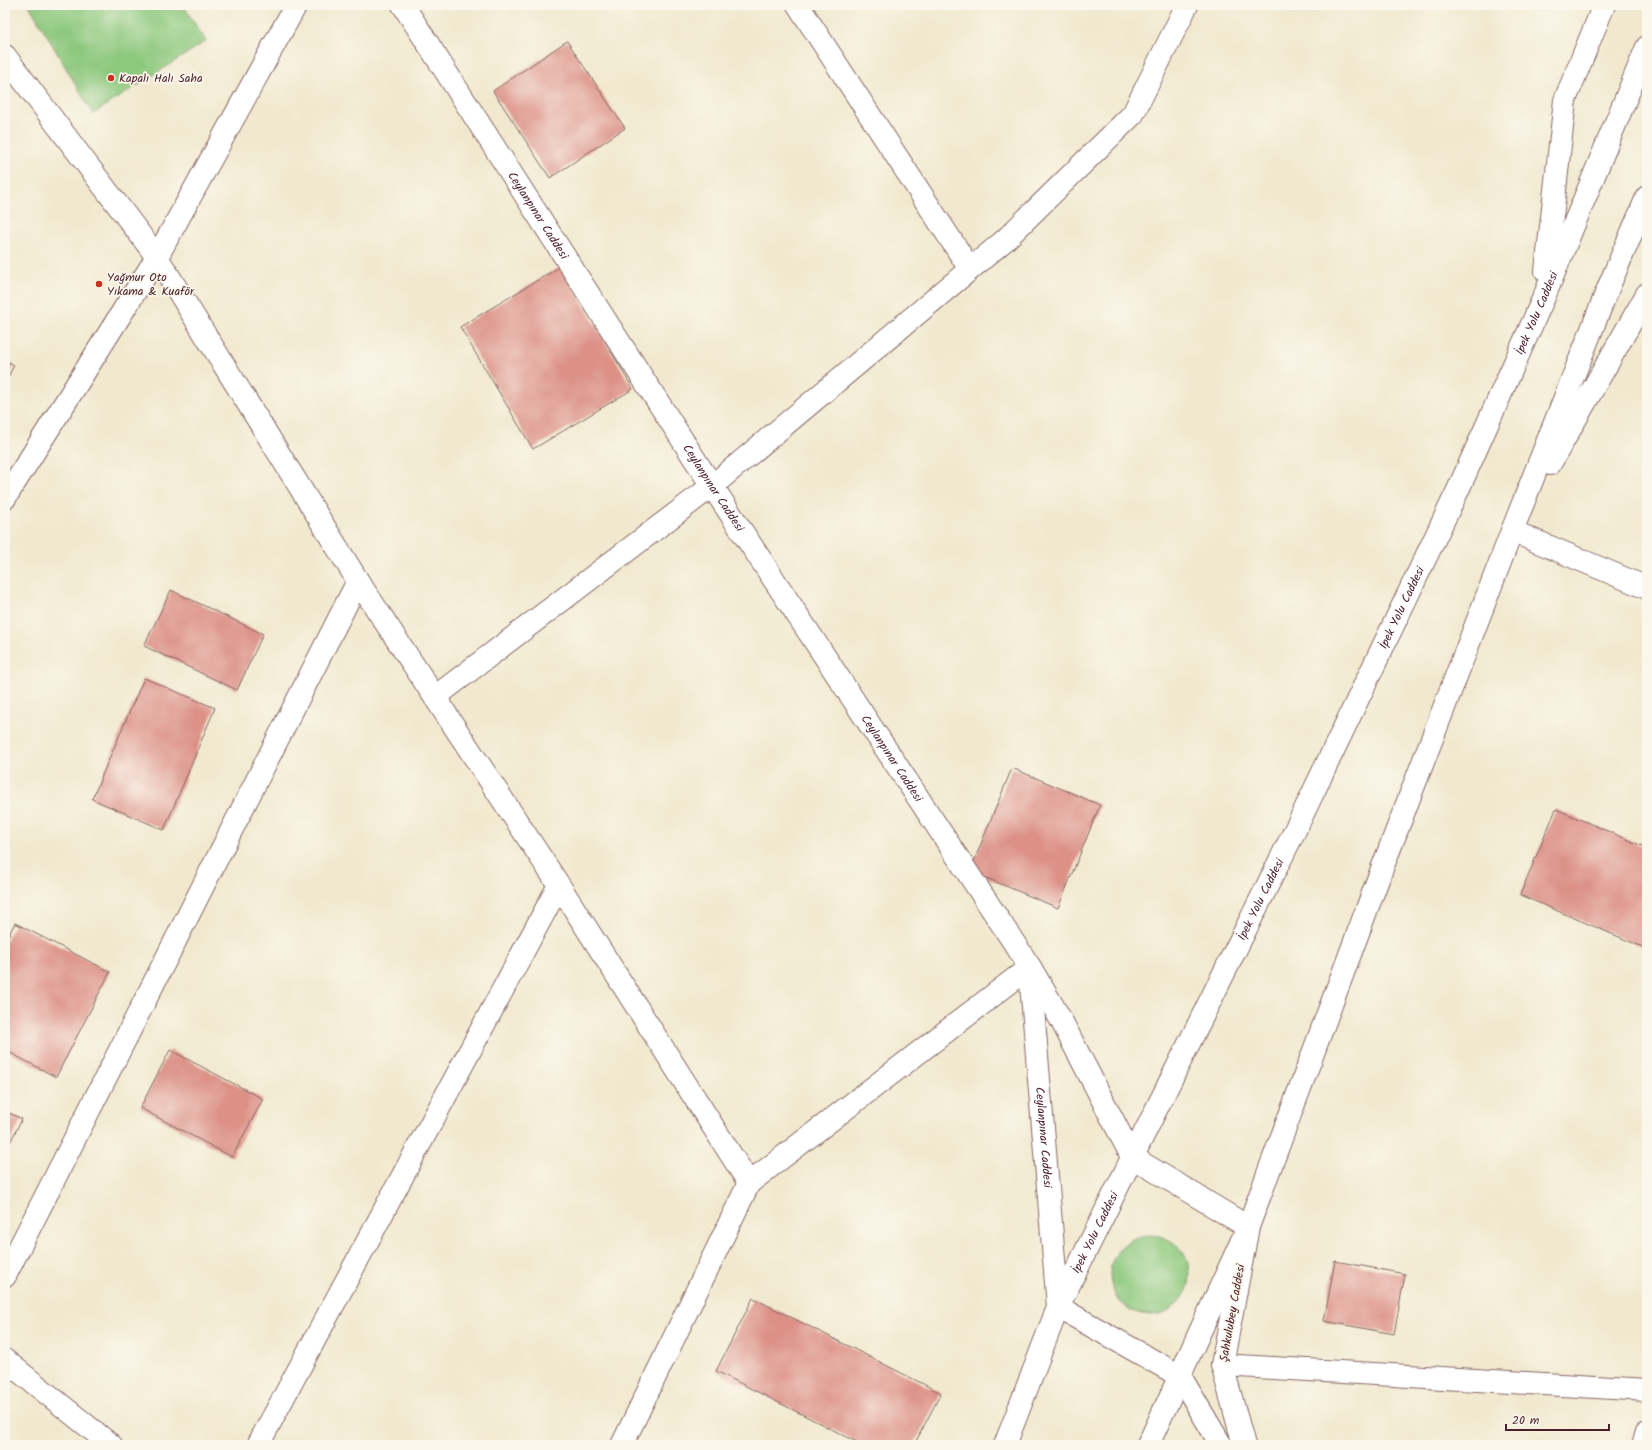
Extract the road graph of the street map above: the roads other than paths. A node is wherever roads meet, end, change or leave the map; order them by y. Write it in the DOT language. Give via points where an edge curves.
graph roads {
  1 [pos="296,5"];
  2 [pos="404,5"];
  3 [pos="798,5"];
  4 [pos="1187,5"];
  5 [pos="1604,5"];
  6 [pos="1647,47"];
  7 [pos="5,56"];
  8 [pos="1647,198"];
  9 [pos="157,257"];
  10 [pos="970,269"];
  11 [pos="1647,294"];
  12 [pos="1544,297"];
  13 [pos="712,486"];
  14 [pos="5,498"];
  15 [pos="1512,530"];
  16 [pos="358,581"];
  17 [pos="1647,588"];
  18 [pos="435,698"];
  19 [pos="559,885"];
  20 [pos="1030,967"];
  21 [pos="1132,1157"];
  22 [pos="749,1183"];
  23 [pos="1248,1227"];
  24 [pos="5,1276"];
  25 [pos="1058,1308"];
  26 [pos="5,1360"];
  27 [pos="1222,1365"];
  28 [pos="1180,1376"];
  29 [pos="1647,1390"];
  30 [pos="1647,1431"];
  31 [pos="111,1445"];
  32 [pos="258,1445"];
  33 [pos="622,1445"];
  34 [pos="1005,1445"];
  35 [pos="1148,1445"];
  36 [pos="1157,1445"];
  37 [pos="1221,1445"];
  38 [pos="1244,1445"];
  39 [pos="1643,1445"];
  1 -- 9 [label="main road"];
  2 -- 13 [label="main road, Ceylanpınar Caddesi"];
  3 -- 10 [label="main road"];
  4 -- 10 [label="main road" via="1132,114 1005,240"];
  5 -- 12 [label="main road" via="1566,100"];
  6 -- 12 [label="main road, İpek Yolu Caddesi"];
  7 -- 9 [label="main road"];
  8 -- 15 [label="main road" via="1609,286"];
  9 -- 14 [label="main road"];
  9 -- 16 [label="main road"];
  10 -- 13 [label="main road"];
  11 -- 15 [label="main road"];
  12 -- 21 [label="main road, İpek Yolu Caddesi" via="1451,504 1298,824"];
  13 -- 18 [label="main road"];
  13 -- 20 [label="main road, Ceylanpınar Caddesi"];
  15 -- 17 [label="main road"];
  15 -- 23 [label="main road"];
  16 -- 18 [label="main road"];
  16 -- 24 [label="main road"];
  18 -- 19 [label="main road"];
  19 -- 22 [label="main road"];
  19 -- 32 [label="main road"];
  20 -- 21 [label="main road, Ceylanpınar Caddesi" via="1060,1018"];
  20 -- 22 [label="main road"];
  20 -- 25 [label="main road, Ceylanpınar Caddesi"];
  21 -- 23 [label="main road"];
  21 -- 25 [label="main road, İpek Yolu Caddesi"];
  22 -- 33 [label="main road"];
  23 -- 27 [label="main road, Şahkulubey Caddesi"];
  23 -- 28 [label="main road"];
  25 -- 28 [label="main road"];
  25 -- 34 [label="main road, İpek Yolu Caddesi"];
  26 -- 31 [label="main road"];
  27 -- 29 [label="main road"];
  27 -- 38 [label="main road, Şahkulubey Caddesi"];
  28 -- 35 [label="main road"];
  28 -- 36 [label="main road"];
  28 -- 37 [label="main road"];
  30 -- 39 [label="main road"];
}
